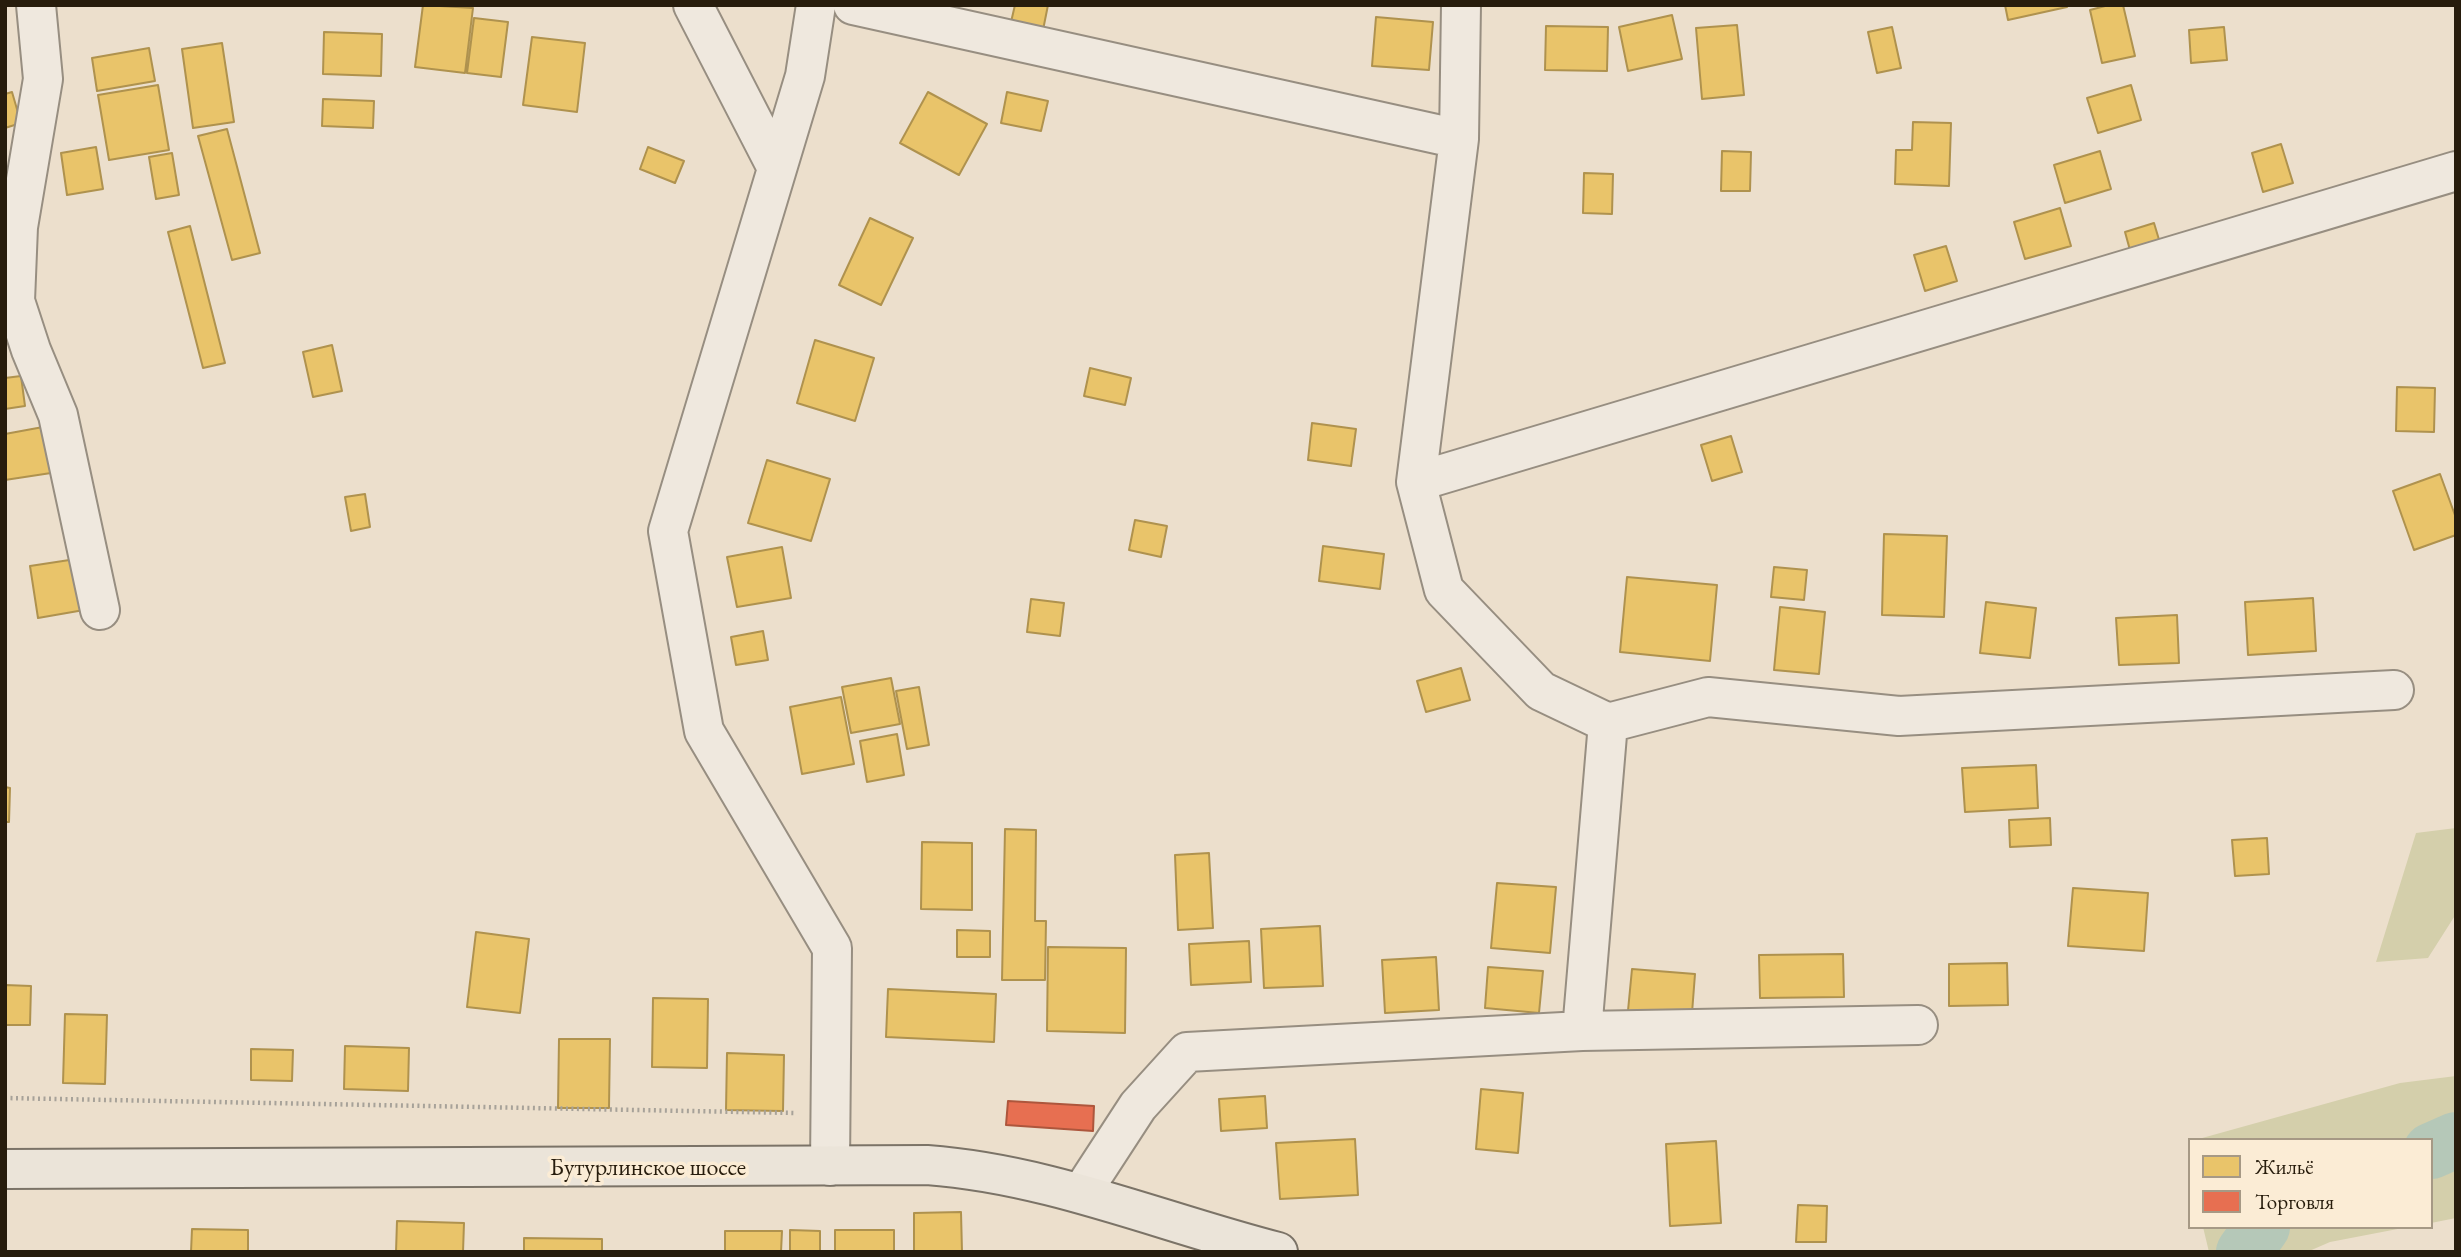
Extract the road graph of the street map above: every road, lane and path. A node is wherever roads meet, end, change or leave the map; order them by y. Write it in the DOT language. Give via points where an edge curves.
graph roads {
  1 [pos="36,5"];
  2 [pos="693,5"];
  3 [pos="816,5"];
  4 [pos="853,5"];
  5 [pos="1461,5"];
  6 [pos="1459,139"];
  7 [pos="777,168"];
  8 [pos="2456,171"];
  9 [pos="1416,482"];
  10 [pos="100,610"];
  11 [pos="2394,690"];
  12 [pos="1608,723"];
  13 [pos="1918,1025"];
  14 [pos="1582,1031"];
  15 [pos="5,1098"];
  16 [pos="829,1114"];
  17 [pos="830,1166"];
  18 [pos="5,1169"];
  19 [pos="1082,1192"];
  20 [pos="1278,1252"];
  1 -- 10 [label="street" via="43,79 18,227 15,302 58,415"];
  2 -- 7 [label="street"];
  3 -- 7 [label="street" via="804,76"];
  4 -- 6 [label="street"];
  5 -- 6 [label="street"];
  6 -- 9 [label="street"];
  7 -- 16 [label="street" via="668,531 705,732 832,948"];
  8 -- 9 [label="street"];
  9 -- 12 [label="street" via="1444,590 1541,691"];
  11 -- 12 [label="street" via="1899,716 1707,697"];
  12 -- 14 [label="street"];
  13 -- 14 [label="street"];
  14 -- 19 [label="street" via="1187,1052 1138,1106"];
  15 -- 16 [label="path"];
  16 -- 17 [label="street"];
  17 -- 18 [label="main road, Бутурлинское шоссе"];
  17 -- 19 [label="main road, Бутурлинское шоссе" via="958,1167"];
  19 -- 20 [label="main road, Бутурлинское шоссе"];
}
